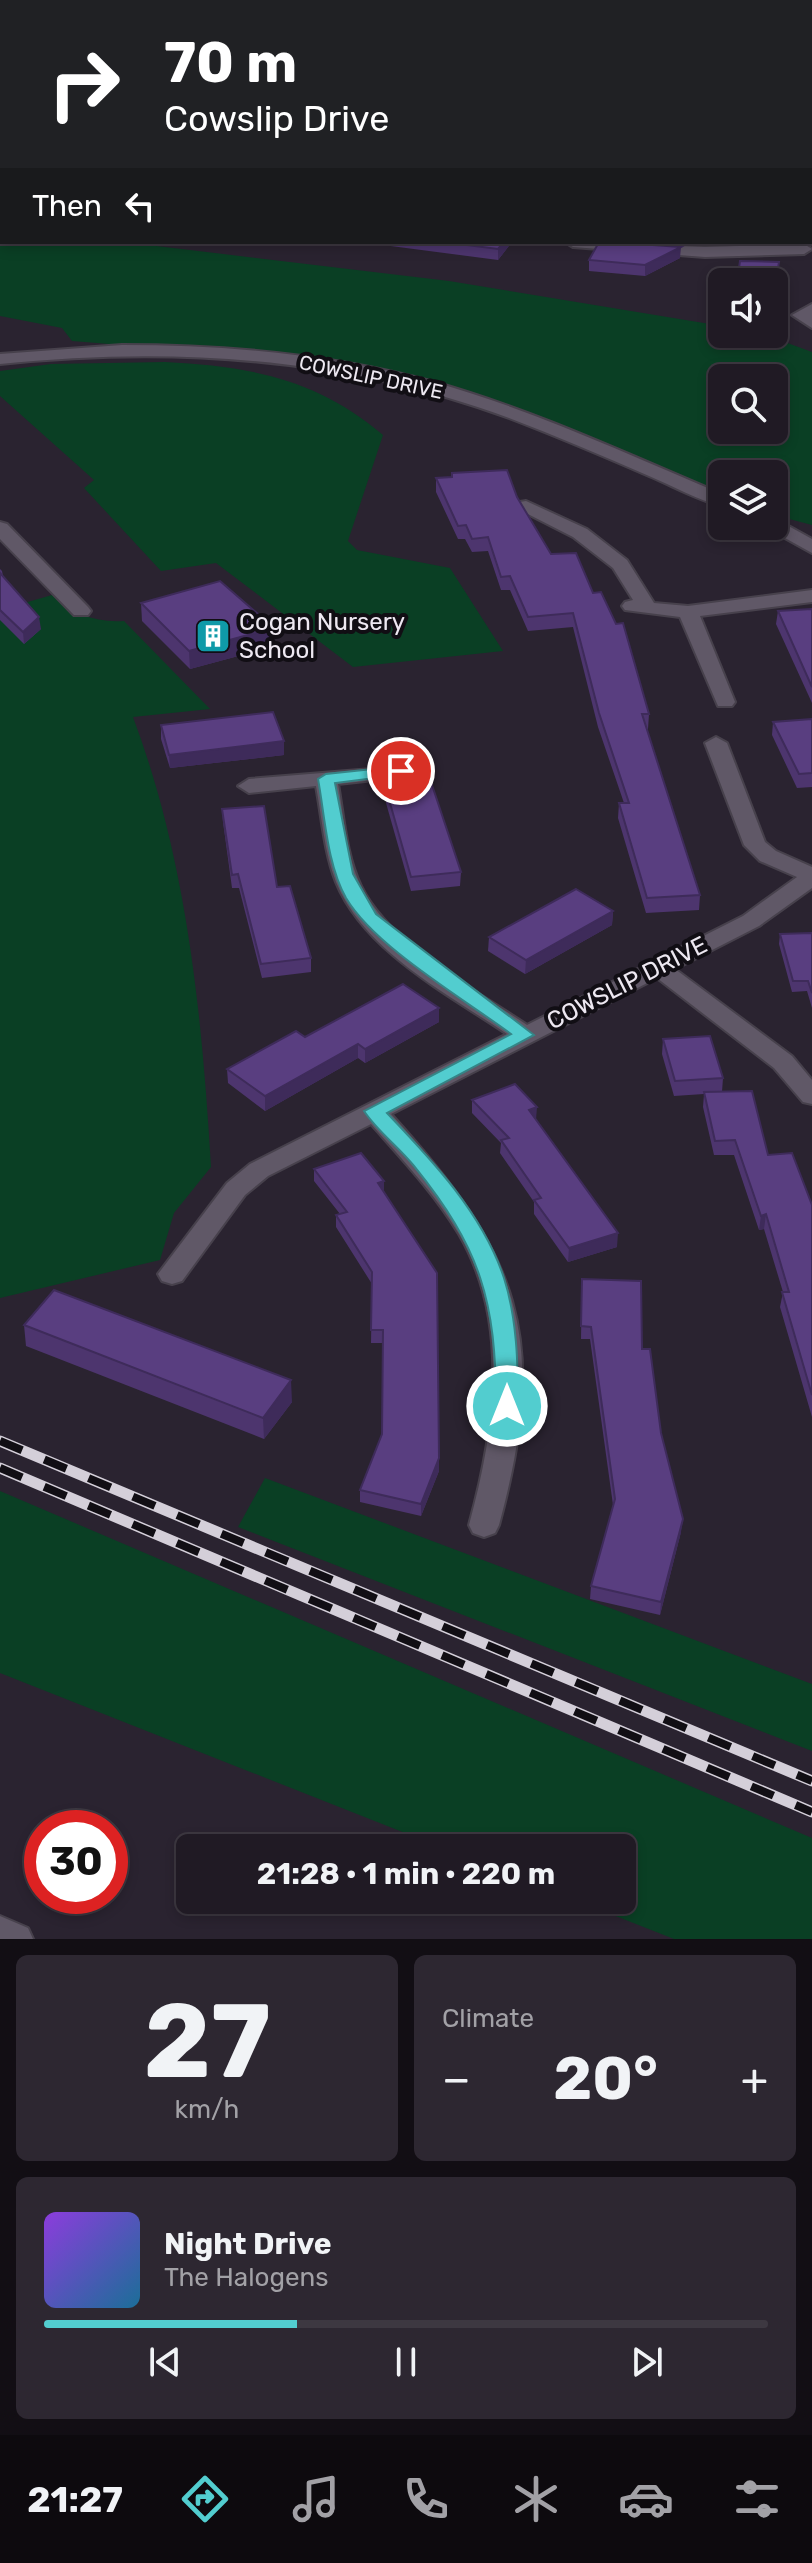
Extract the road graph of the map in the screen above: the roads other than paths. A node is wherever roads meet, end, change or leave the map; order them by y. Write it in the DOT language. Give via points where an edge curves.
graph roads {
  1 [pos="599,244"];
  2 [pos="805,249"];
  3 [pos="812,309"];
  4 [pos="812,323"];
  5 [pos="0,359"];
  6 [pos="708,495"];
  7 [pos="526,506"];
  8 [pos="0,528"];
  9 [pos="788,532"];
  10 [pos="812,547"];
  11 [pos="812,596"];
  12 [pos="81,611"];
  13 [pos="688,612"];
  14 [pos="725,702"];
  15 [pos="716,743"];
  16 [pos="401,771"];
  17 [pos="326,779"];
  18 [pos="249,786"];
  19 [pos="812,876"];
  20 [pos="657,967"];
  21 [pos="525,1035"];
  22 [pos="812,1096"];
  23 [pos="374,1111"];
  24 [pos="172,1274"];
  25 [pos="484,1525"];
  26 [pos="0,1932"];
  27 [pos="15,1939"];
  1 -- 2 [label="street" via="705,252"];
  3 -- 4 [label="street" via="800,315"];
  5 -- 6 [label="street, COWSLIP DRIVE" via="199,351 367,373 496,408"];
  7 -- 13 [label="street" via="580,533 620,564 639,606"];
  8 -- 12 [label="street"];
  9 -- 10 [label="street"];
  11 -- 13 [label="street"];
  13 -- 14 [label="street"];
  15 -- 19 [label="street" via="755,845"];
  16 -- 17 [label="street"];
  17 -- 18 [label="street"];
  17 -- 21 [label="street" via="345,874 369,917"];
  19 -- 20 [label="street, COWSLIP DRIVE" via="751,921"];
  20 -- 21 [label="street, COWSLIP DRIVE"];
  20 -- 22 [label="street" via="783,1062"];
  21 -- 23 [label="street, COWSLIP DRIVE"];
  23 -- 24 [label="street, COWSLIP DRIVE" via="259,1170 236,1189"];
  23 -- 25 [label="street" via="449,1198 493,1278 507,1352 506,1432"];
  26 -- 27 [label="street"];
}
